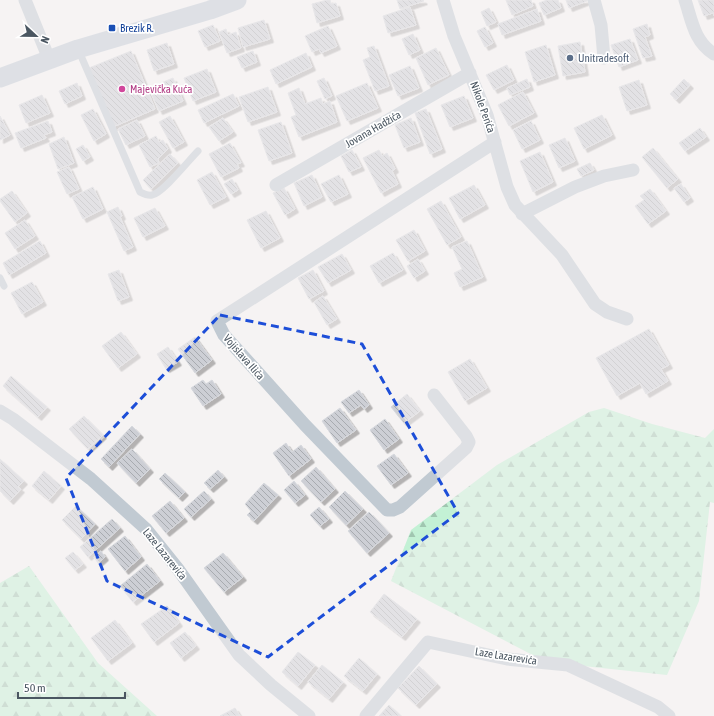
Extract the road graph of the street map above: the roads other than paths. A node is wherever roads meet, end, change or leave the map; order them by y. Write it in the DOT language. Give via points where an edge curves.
graph roads {
  1 [pos="25,0"];
  2 [pos="237,0"];
  3 [pos="443,0"];
  4 [pos="594,0"];
  5 [pos="685,0"];
  6 [pos="207,5"];
  7 [pos="78,49"];
  8 [pos="714,54"];
  9 [pos="604,58"];
  10 [pos="49,60"];
  11 [pos="470,73"];
  12 [pos="0,78"];
  13 [pos="495,142"];
  14 [pos="198,151"];
  15 [pos="633,170"];
  16 [pos="276,185"];
  17 [pos="522,214"];
  18 [pos="0,278"];
  19 [pos="4,286"];
  20 [pos="627,319"];
  21 [pos="434,395"];
  22 [pos="0,411"];
  23 [pos="309,716"];
  24 [pos="366,716"];
  25 [pos="668,716"];
  1 -- 10 [label="street"];
  2 -- 6 [label="main road"];
  3 -- 11 [label="street, Nikole Perića" via="454,36"];
  4 -- 9 [label="street" via="601,25"];
  5 -- 8 [label="street" via="697,37 703,46"];
  6 -- 7 [label="main road"];
  7 -- 10 [label="main road"];
  7 -- 14 [label="lane" via="140,192 154,195 166,186"];
  10 -- 12 [label="main road"];
  11 -- 13 [label="street, Nikole Perića"];
  11 -- 16 [label="street, Jovana Hadžića"];
  13 -- 17 [label="street, Nikole Perića" via="507,187"];
  13 -- 21 [label="street, Vojislava Ilića" via="217,321 224,335 300,420 387,510 400,507 466,448 466,436"];
  15 -- 17 [label="street" via="604,176 575,187"];
  17 -- 20 [label="street, Nikole Perića" via="562,254 595,304 607,312"];
  18 -- 19 [label="lane"];
  22 -- 23 [label="street, Laze Lazarevića" via="91,479 146,529 239,655"];
  24 -- 25 [label="street, Laze Lazarevića" via="428,642 507,659 568,665 658,707"];
}
